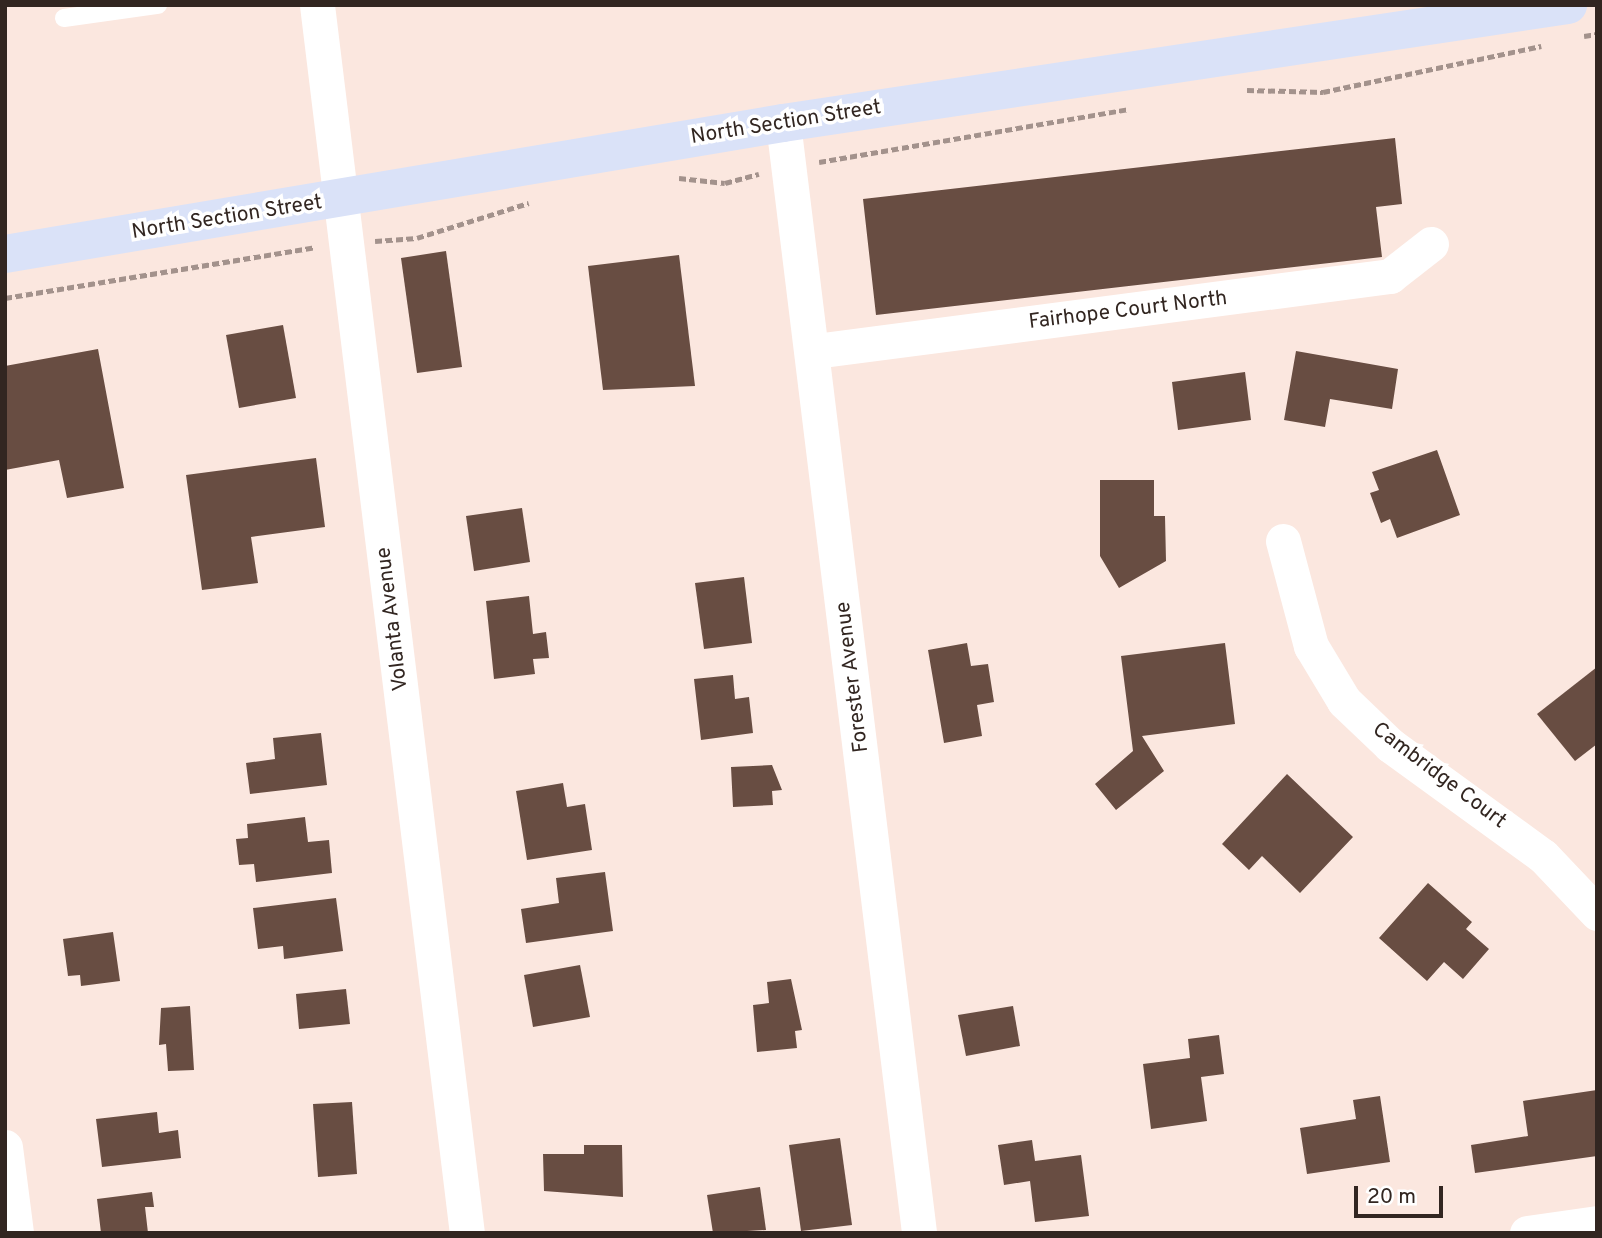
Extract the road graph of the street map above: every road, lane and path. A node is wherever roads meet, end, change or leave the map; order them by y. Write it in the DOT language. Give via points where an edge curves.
graph roads {
  1 [pos="158,5"];
  2 [pos="317,5"];
  3 [pos="1568,5"];
  4 [pos="64,18"];
  5 [pos="783,123"];
  6 [pos="342,199"];
  7 [pos="1431,244"];
  8 [pos="5,254"];
  9 [pos="815,351"];
  10 [pos="1283,541"];
  11 [pos="1597,912"];
  12 [pos="5,1147"];
  13 [pos="1597,1223"];
  14 [pos="16,1233"];
  15 [pos="467,1233"];
  16 [pos="919,1233"];
  17 [pos="1527,1233"];
  1 -- 4 [label="lane"];
  2 -- 6 [label="street, Volanta Avenue"];
  3 -- 5 [label="main road, North Section Street"];
  5 -- 6 [label="main road, North Section Street"];
  5 -- 9 [label="street, Forester Avenue"];
  6 -- 8 [label="main road, North Section Street"];
  6 -- 15 [label="street, Volanta Avenue"];
  7 -- 9 [label="street, Fairhope Court North" via="1390,276"];
  9 -- 16 [label="street, Forester Avenue"];
  10 -- 11 [label="street, Cambridge Court" via="1311,646 1344,701 1390,745 1543,856"];
  12 -- 14 [label="street"];
  13 -- 17 [label="street"];
}
